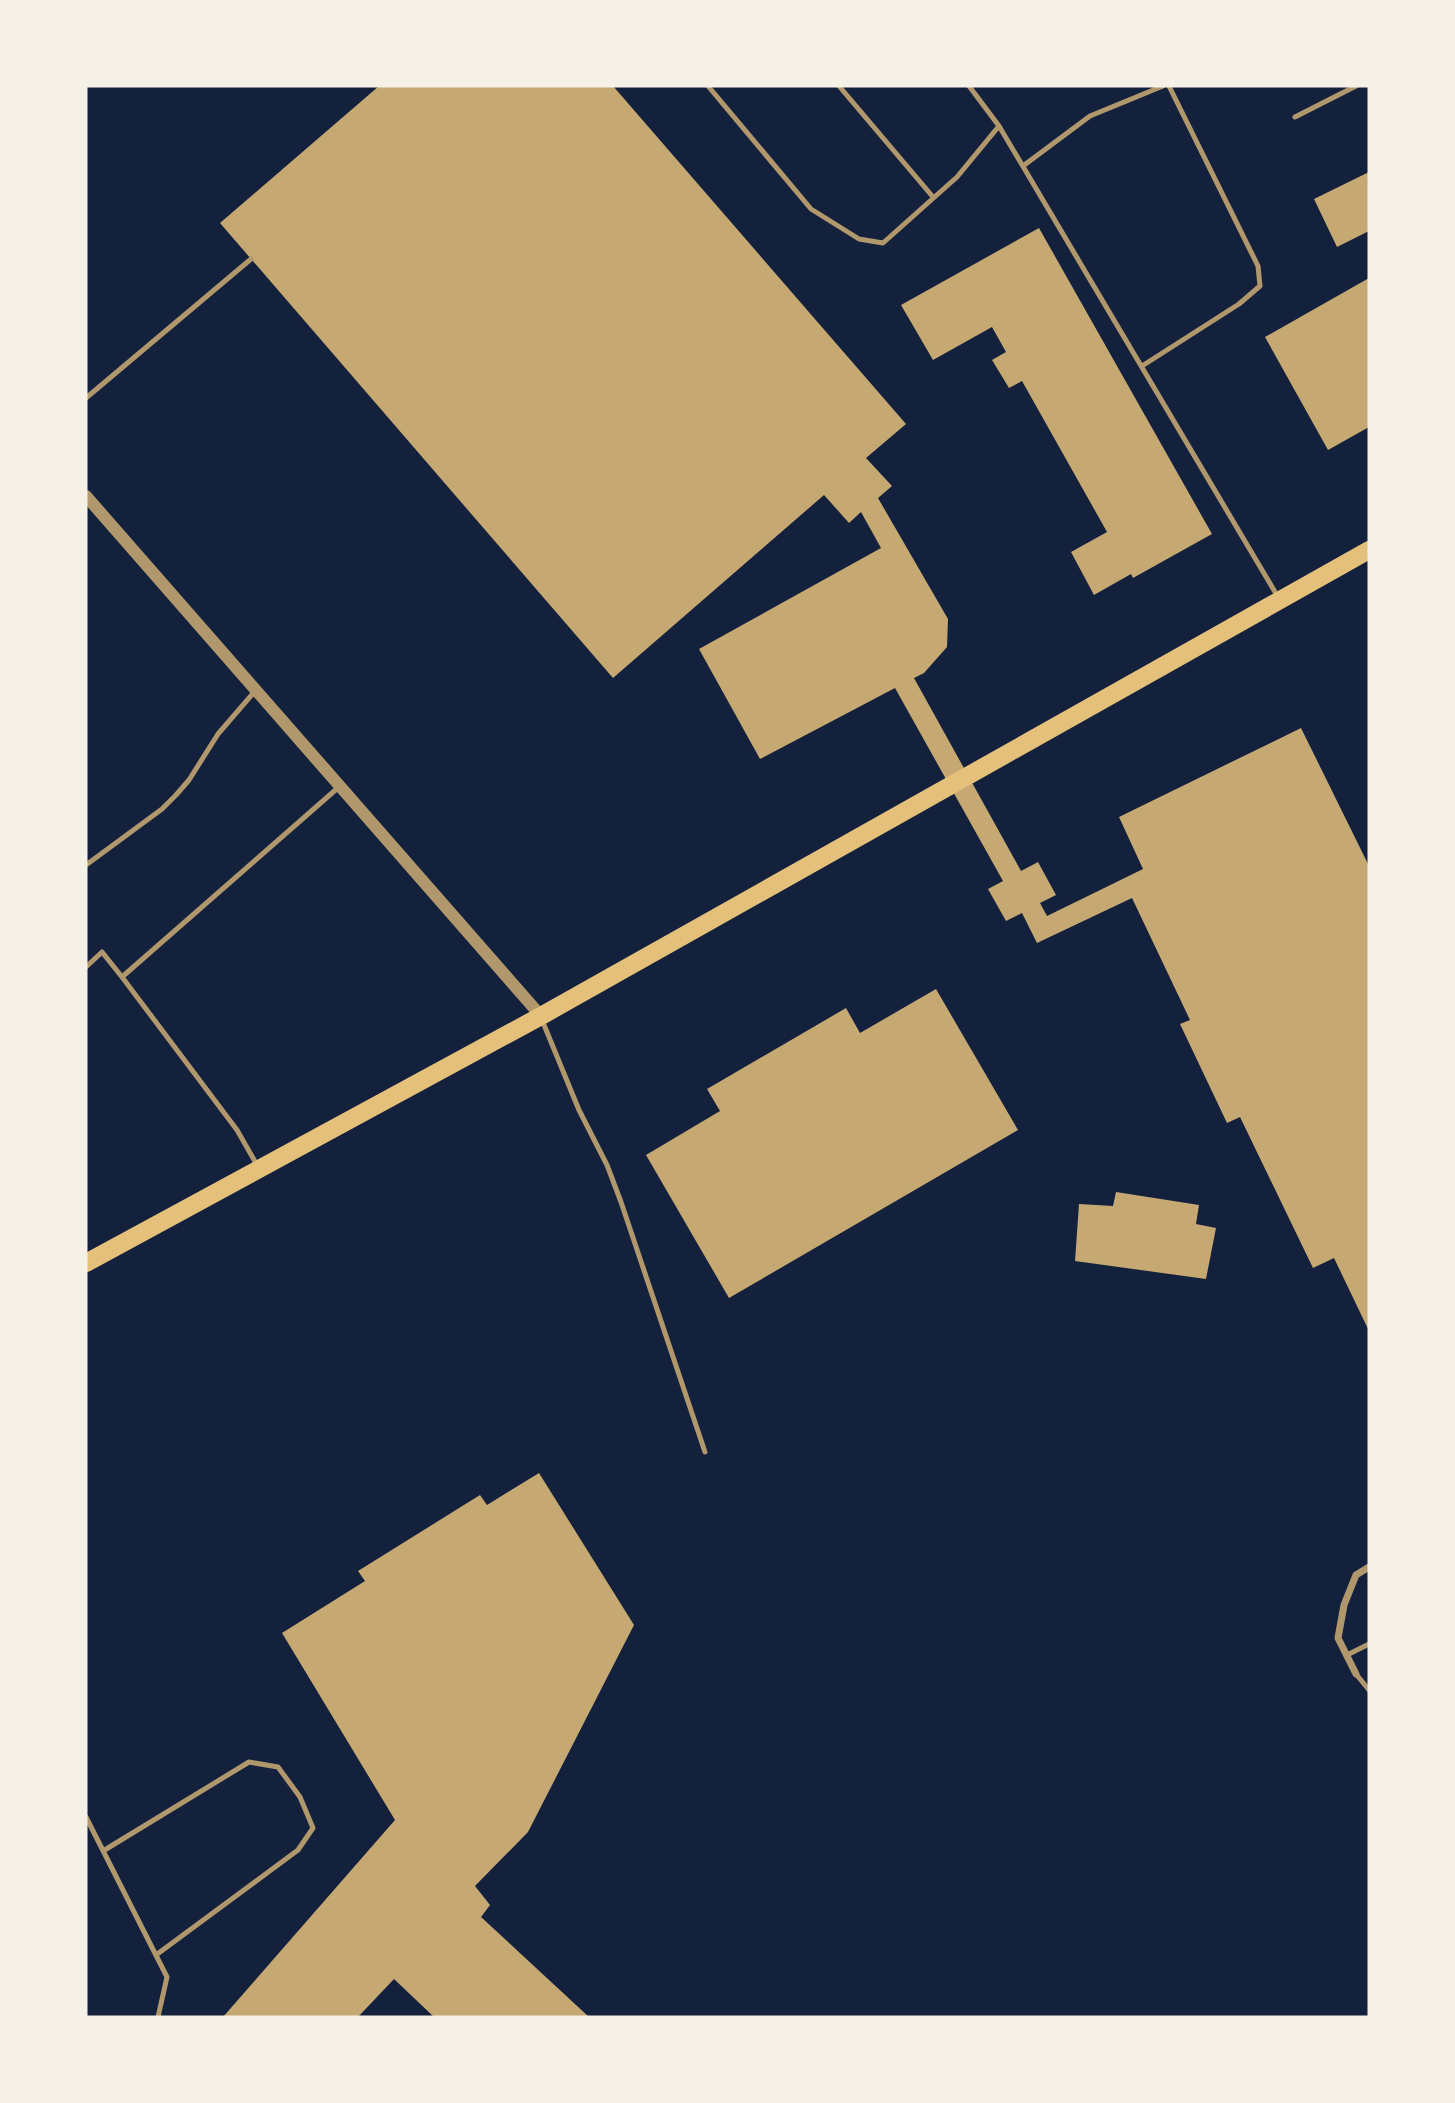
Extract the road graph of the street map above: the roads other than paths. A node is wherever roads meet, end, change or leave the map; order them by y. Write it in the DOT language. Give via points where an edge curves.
graph roads {
  1 [pos="708,86"];
  2 [pos="839,86"];
  3 [pos="969,86"];
  4 [pos="1163,86"];
  5 [pos="1168,86"];
  6 [pos="1356,86"];
  7 [pos="1295,117"];
  8 [pos="999,126"];
  9 [pos="1023,166"];
  10 [pos="933,197"];
  11 [pos="251,259"];
  12 [pos="1142,366"];
  13 [pos="86,398"];
  14 [pos="86,496"];
  15 [pos="1369,550"];
  16 [pos="1280,599"];
  17 [pos="256,690"];
  18 [pos="340,786"];
  19 [pos="86,865"];
  20 [pos="86,967"];
  21 [pos="122,977"];
  22 [pos="541,1016"];
  23 [pos="259,1168"];
  24 [pos="86,1263"];
  25 [pos="705,1452"];
  26 [pos="1369,1567"];
  27 [pos="1369,1644"];
  28 [pos="1347,1655"];
  29 [pos="1356,1674"];
  30 [pos="1369,1690"];
  31 [pos="86,1817"];
  32 [pos="103,1850"];
  33 [pos="156,1955"];
  34 [pos="158,2017"];
  1 -- 10 [label="lane" via="811,209 859,239 883,243"];
  2 -- 10 [label="lane"];
  3 -- 8 [label="lane"];
  4 -- 9 [label="lane" via="1090,116"];
  5 -- 12 [label="lane" via="1258,266 1260,286"];
  6 -- 7 [label="lane"];
  8 -- 9 [label="lane"];
  8 -- 10 [label="lane" via="957,177"];
  9 -- 12 [label="lane"];
  11 -- 13 [label="lane"];
  12 -- 16 [label="lane"];
  14 -- 17 [label="street"];
  15 -- 16 [label="main road"];
  16 -- 22 [label="main road"];
  17 -- 18 [label="street"];
  17 -- 19 [label="lane" via="218,734 176,795"];
  18 -- 21 [label="lane"];
  18 -- 22 [label="street"];
  20 -- 21 [label="lane" via="102,952"];
  21 -- 23 [label="lane" via="237,1130"];
  22 -- 23 [label="main road"];
  22 -- 25 [label="lane" via="621,1202"];
  23 -- 24 [label="main road"];
  26 -- 28 [label="street" via="1356,1576 1344,1605 1338,1638"];
  27 -- 28 [label="lane"];
  28 -- 29 [label="street"];
  29 -- 30 [label="lane"];
  31 -- 32 [label="lane"];
  32 -- 33 [label="lane"];
  32 -- 33 [label="lane" via="249,1762 278,1767 300,1797 313,1828 298,1850"];
  33 -- 34 [label="lane" via="167,1977"];
}
